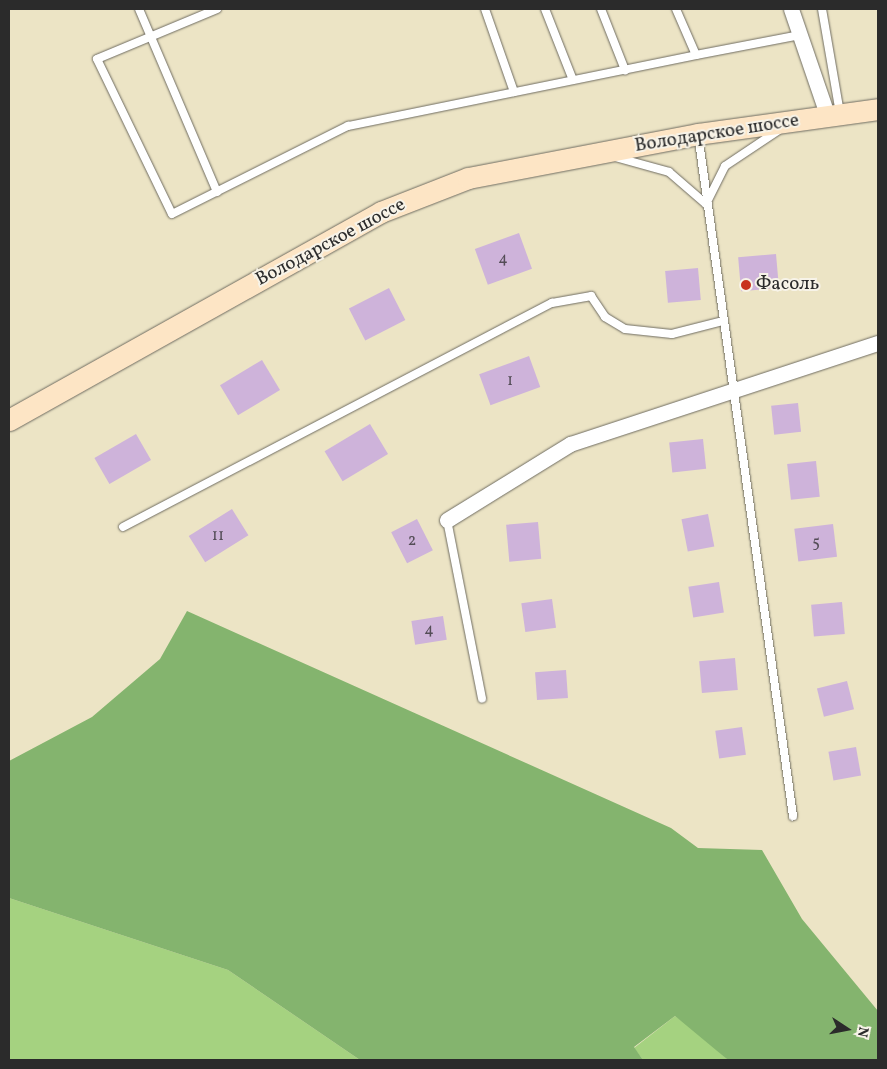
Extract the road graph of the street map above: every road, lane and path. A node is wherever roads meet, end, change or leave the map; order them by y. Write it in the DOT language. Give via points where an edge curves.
graph roads {
  1 [pos="139,9"];
  2 [pos="217,9"];
  3 [pos="485,9"];
  4 [pos="545,9"];
  5 [pos="601,9"];
  6 [pos="676,9"];
  7 [pos="791,9"];
  8 [pos="822,9"];
  9 [pos="800,35"];
  10 [pos="150,36"];
  11 [pos="696,55"];
  12 [pos="625,70"];
  13 [pos="573,80"];
  14 [pos="514,92"];
  15 [pos="878,109"];
  16 [pos="834,116"];
  17 [pos="792,122"];
  18 [pos="698,134"];
  19 [pos="601,153"];
  20 [pos="217,192"];
  21 [pos="706,204"];
  22 [pos="723,321"];
  23 [pos="878,343"];
  24 [pos="733,394"];
  25 [pos="9,420"];
  26 [pos="447,520"];
  27 [pos="123,527"];
  28 [pos="482,699"];
  29 [pos="793,816"];
  1 -- 10 [label="lane"];
  2 -- 10 [label="lane"];
  3 -- 14 [label="lane"];
  4 -- 13 [label="lane"];
  5 -- 12 [label="lane"];
  6 -- 11 [label="lane"];
  7 -- 9 [label="street"];
  8 -- 16 [label="lane"];
  9 -- 11 [label="lane"];
  9 -- 16 [label="street"];
  10 -- 20 [label="lane"];
  10 -- 20 [label="lane" via="96,59 172,214"];
  11 -- 12 [label="lane"];
  12 -- 13 [label="lane"];
  13 -- 14 [label="lane"];
  14 -- 20 [label="lane" via="348,126"];
  15 -- 16 [label="main road, Володарское шоссе"];
  16 -- 17 [label="main road, Володарское шоссе"];
  17 -- 18 [label="main road, Володарское шоссе"];
  17 -- 21 [label="lane" via="725,166"];
  18 -- 19 [label="main road, Володарское шоссе"];
  18 -- 21 [label="lane"];
  19 -- 21 [label="lane" via="669,172"];
  19 -- 25 [label="main road, Володарское шоссе" via="468,178 381,212"];
  21 -- 22 [label="lane"];
  22 -- 24 [label="lane"];
  22 -- 27 [label="lane" via="672,334 624,329 605,317 591,296 552,303"];
  23 -- 24 [label="street"];
  24 -- 26 [label="street" via="570,444"];
  24 -- 29 [label="lane"];
  26 -- 28 [label="lane"];
}
